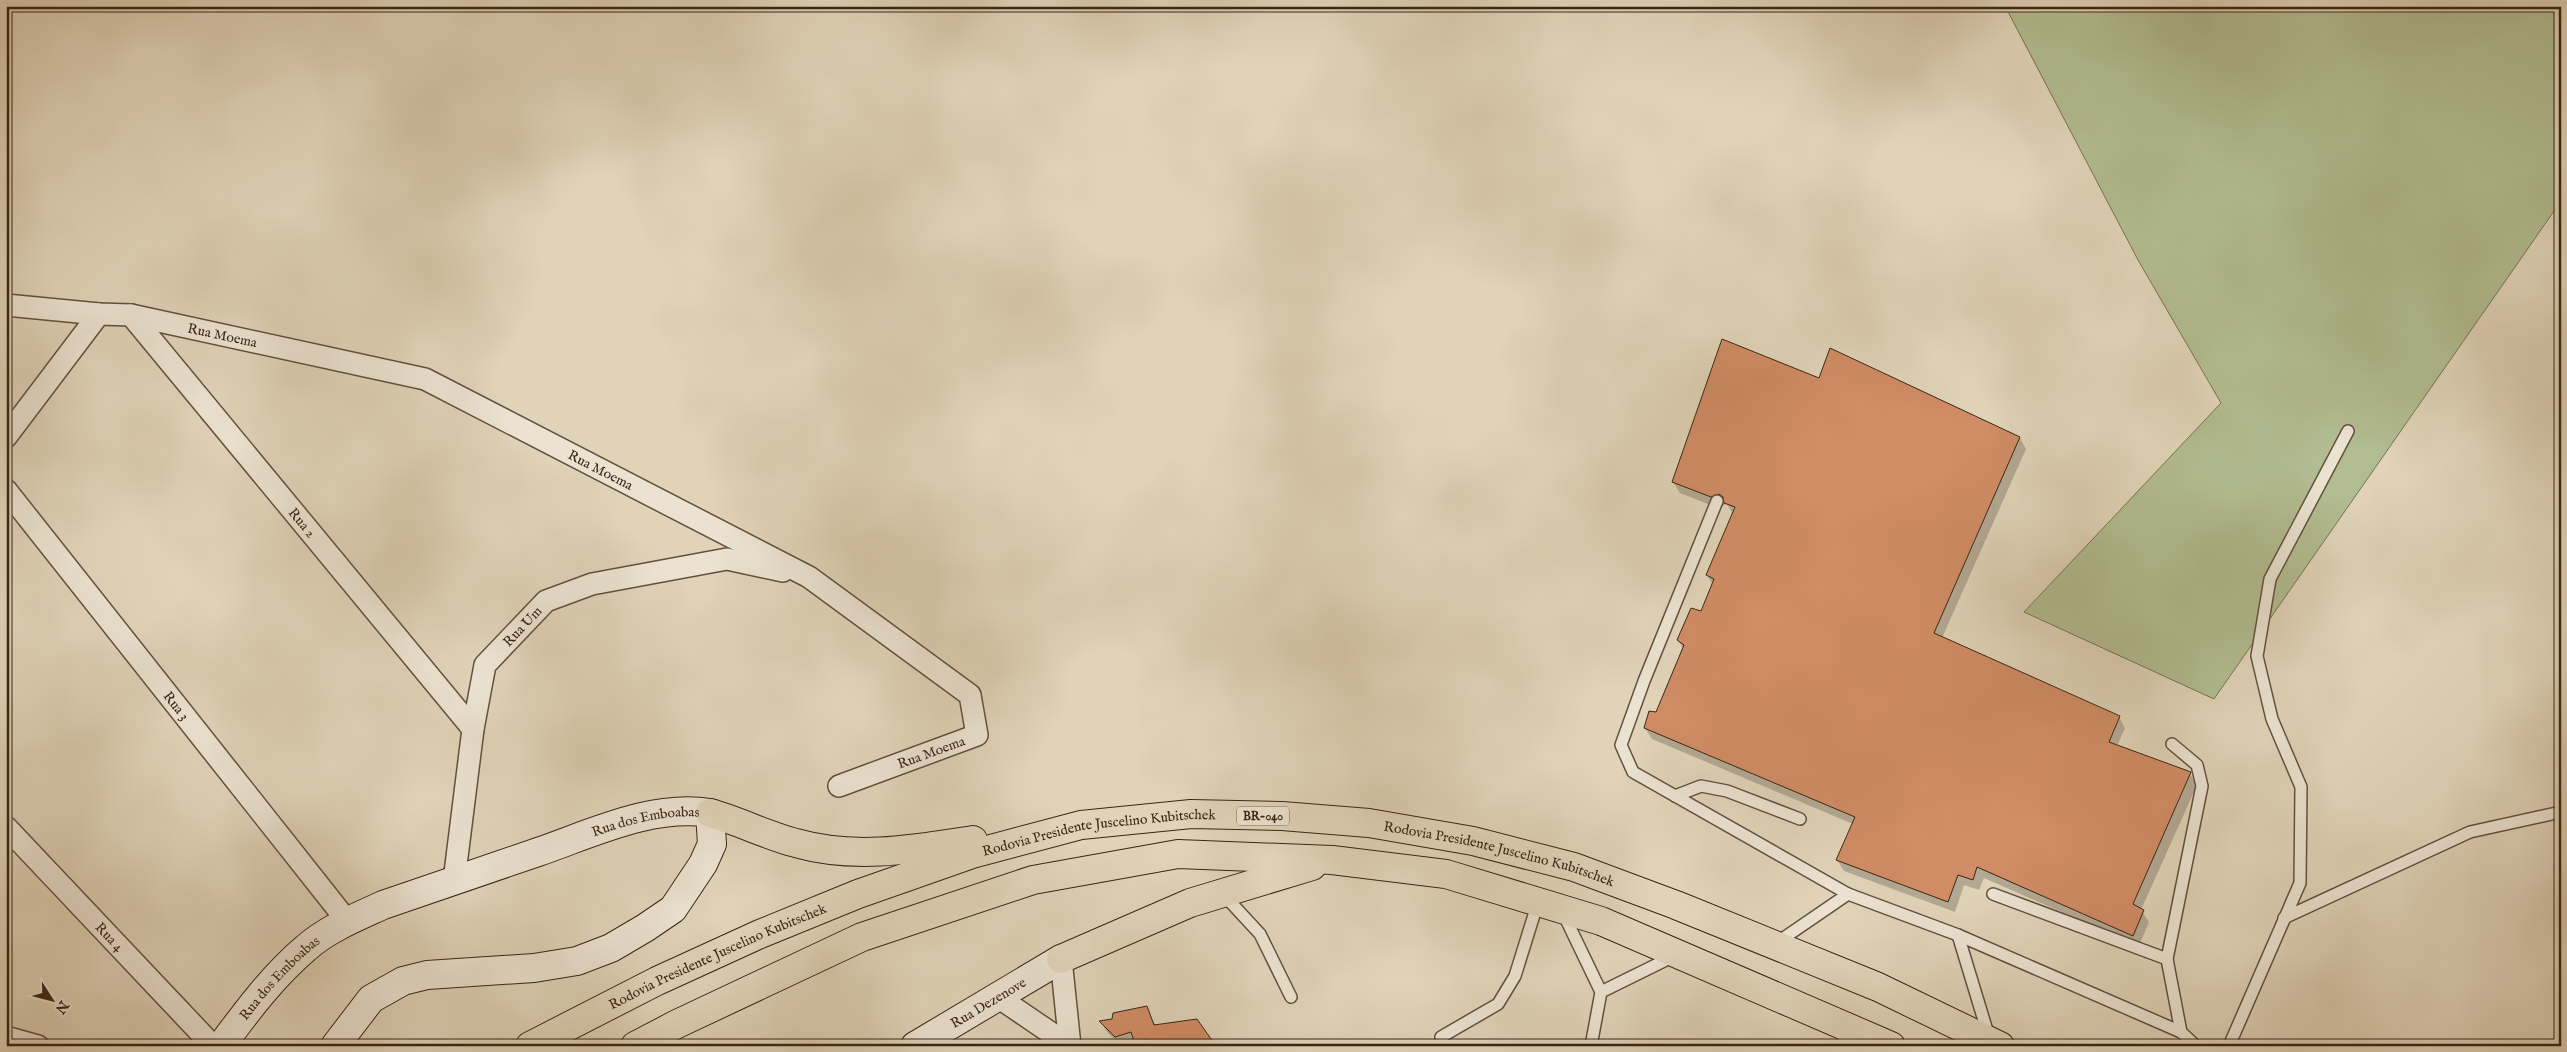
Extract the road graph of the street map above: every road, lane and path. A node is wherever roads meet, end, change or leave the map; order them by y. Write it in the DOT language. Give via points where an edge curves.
graph roads {
  1 [pos="6,305"];
  2 [pos="100,314"];
  3 [pos="131,315"];
  4 [pos="2348,431"];
  5 [pos="6,437"];
  6 [pos="6,490"];
  7 [pos="1717,501"];
  8 [pos="808,577"];
  9 [pos="473,729"];
  10 [pos="2172,744"];
  11 [pos="839,786"];
  12 [pos="1676,796"];
  13 [pos="2561,812"];
  14 [pos="710,813"];
  15 [pos="1800,819"];
  16 [pos="1081,825"];
  17 [pos="6,828"];
  18 [pos="1332,860"];
  19 [pos="454,881"];
  20 [pos="1222,894"];
  21 [pos="1848,894"];
  22 [pos="1993,894"];
  23 [pos="1549,905"];
  24 [pos="2284,918"];
  25 [pos="348,922"];
  26 [pos="1958,935"];
  27 [pos="1774,944"];
  28 [pos="1678,954"];
  29 [pos="2167,959"];
  30 [pos="1061,960"];
  31 [pos="1601,992"];
  32 [pos="998,997"];
  33 [pos="1290,997"];
  34 [pos="2181,1032"];
  35 [pos="1843,1035"];
  36 [pos="6,1037"];
  37 [pos="1441,1037"];
  38 [pos="1995,1044"];
  39 [pos="38,1046"];
  40 [pos="213,1046"];
  41 [pos="220,1046"];
  42 [pos="335,1046"];
  43 [pos="530,1046"];
  44 [pos="635,1046"];
  45 [pos="915,1046"];
  46 [pos="1070,1046"];
  47 [pos="1590,1046"];
  48 [pos="1891,1046"];
  49 [pos="2196,1046"];
  50 [pos="2229,1046"];
  1 -- 2 [label="street, Rua Moema"];
  2 -- 3 [label="street, Rua Moema"];
  2 -- 5 [label="street"];
  3 -- 8 [label="street, Rua Moema" via="425,379"];
  3 -- 9 [label="street, Rua 2"];
  4 -- 24 [label="lane" via="2270,579 2257,656 2272,719 2301,786 2300,883"];
  6 -- 25 [label="street, Rua 3"];
  7 -- 12 [label="lane" via="1621,745 1633,772"];
  8 -- 9 [label="street, Rua Um" via="727,560 592,584 546,601 485,665"];
  8 -- 11 [label="street, Rua Moema" via="970,695 977,735"];
  9 -- 19 [label="street, Rua Um"];
  10 -- 29 [label="lane" via="2197,765 2202,786"];
  12 -- 15 [label="lane" via="1701,786 1727,791"];
  12 -- 21 [label="lane"];
  13 -- 24 [label="lane" via="2470,832"];
  14 -- 16 [label="highway" via="796,844 842,851 880,852"];
  14 -- 19 [label="main road, Rua dos Emboabas" via="687,809 656,813"];
  14 -- 42 [label="main road, Rua dos Emboabas" via="712,844 704,864 673,909 645,928 611,948 577,961 534,968 427,975 403,981 371,999"];
  16 -- 27 [label="highway, Rodovia Presidente Juscelino Kubitschek / BR-040" via="1191,814 1282,816 1378,824 1473,841 1574,868"];
  16 -- 43 [label="highway, Rodovia Presidente Juscelino Kubitschek / BR-040" via="972,854 858,894 674,973"];
  17 -- 40 [label="street, Rua 4"];
  18 -- 20 [label="highway"];
  18 -- 23 [label="highway" via="1446,874"];
  18 -- 44 [label="highway" via="1178,854 1033,880 862,938"];
  19 -- 25 [label="main road, Rua dos Emboabas" via="383,905"];
  20 -- 30 [label="highway" via="1190,903"];
  20 -- 33 [label="lane" via="1260,934"];
  21 -- 26 [label="lane"];
  21 -- 27 [label="lane"];
  22 -- 29 [label="lane"];
  23 -- 28 [label="highway" via="1601,922"];
  23 -- 31 [label="lane"];
  23 -- 37 [label="lane" via="1498,1004"];
  24 -- 50 [label="lane"];
  25 -- 41 [label="main road, Rua dos Emboabas" via="307,946 266,986"];
  26 -- 34 [label="lane"];
  26 -- 38 [label="lane"];
  27 -- 38 [label="highway, Rodovia Presidente Juscelino Kubitschek / BR-040" via="1878,987"];
  28 -- 31 [label="lane"];
  28 -- 35 [label="highway"];
  29 -- 34 [label="lane"];
  30 -- 32 [label="main road, Rua Dezenove"];
  30 -- 46 [label="street"];
  31 -- 47 [label="lane"];
  32 -- 45 [label="main road, Rua Dezenove"];
  32 -- 46 [label="street"];
  34 -- 49 [label="lane"];
  35 -- 48 [label="highway"];
  36 -- 39 [label="street"];
}
